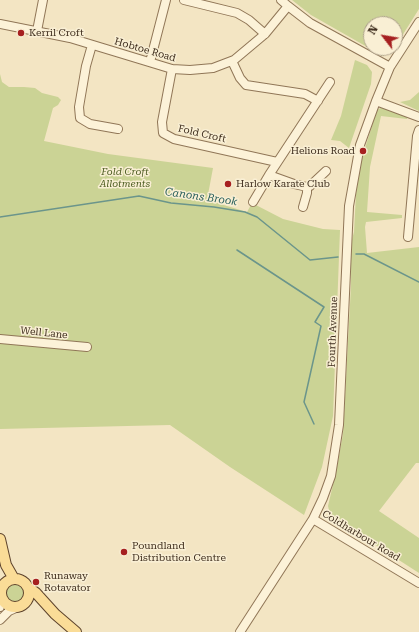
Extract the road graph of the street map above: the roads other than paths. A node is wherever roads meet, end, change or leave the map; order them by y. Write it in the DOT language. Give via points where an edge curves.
graph roads {
  1 [pos="43,0"];
  2 [pos="166,0"];
  3 [pos="184,0"];
  4 [pos="281,0"];
  5 [pos="288,6"];
  6 [pos="419,22"];
  7 [pos="0,24"];
  8 [pos="36,31"];
  9 [pos="265,34"];
  10 [pos="92,45"];
  11 [pos="232,61"];
  12 [pos="150,62"];
  13 [pos="390,67"];
  14 [pos="172,69"];
  15 [pos="330,82"];
  16 [pos="318,101"];
  17 [pos="376,101"];
  18 [pos="419,117"];
  19 [pos="118,129"];
  20 [pos="419,130"];
  21 [pos="277,162"];
  22 [pos="326,172"];
  23 [pos="269,175"];
  24 [pos="307,187"];
  25 [pos="253,202"];
  26 [pos="303,207"];
  27 [pos="408,237"];
  28 [pos="0,339"];
  29 [pos="87,347"];
  30 [pos="313,519"];
  31 [pos="0,539"];
  32 [pos="14,579"];
  33 [pos="419,583"];
  34 [pos="29,588"];
  35 [pos="1,595"];
  36 [pos="20,606"];
  37 [pos="50,609"];
  38 [pos="0,620"];
  39 [pos="76,632"];
  40 [pos="240,632"];
  1 -- 8 [label="street"];
  2 -- 12 [label="street"];
  3 -- 9 [label="street" via="237,13"];
  4 -- 5 [label="street"];
  5 -- 9 [label="street, Hobtoe Road"];
  5 -- 13 [label="street" via="310,23"];
  6 -- 13 [label="street, Fourth Avenue"];
  7 -- 8 [label="street, Hobtoe Road"];
  8 -- 10 [label="street, Hobtoe Road"];
  9 -- 11 [label="street, Hobtoe Road"];
  10 -- 12 [label="street, Hobtoe Road"];
  10 -- 19 [label="street" via="79,107 80,118 90,124"];
  11 -- 14 [label="street, Hobtoe Road" via="213,68"];
  11 -- 16 [label="street" via="246,85 305,94"];
  12 -- 14 [label="street, Hobtoe Road"];
  13 -- 17 [label="street, Fourth Avenue"];
  14 -- 21 [label="street, Fold Croft" via="162,122 163,133 174,139"];
  15 -- 16 [label="street"];
  16 -- 21 [label="street"];
  17 -- 18 [label="street"];
  17 -- 30 [label="street, Fourth Avenue" via="360,145 349,206 336,450 331,476"];
  20 -- 27 [label="street"];
  21 -- 23 [label="street"];
  22 -- 24 [label="street"];
  23 -- 24 [label="street"];
  23 -- 25 [label="street"];
  24 -- 26 [label="street"];
  28 -- 29 [label="street, Well Lane"];
  30 -- 33 [label="street, Coldharbour Road"];
  30 -- 40 [label="street, Fourth Avenue"];
  31 -- 32 [label="main road" via="6,565"];
  32 -- 34 [label="main road" via="24,582"];
  32 -- 35 [label="main road" via="6,582"];
  34 -- 36 [label="main road" via="29,597"];
  34 -- 37 [label="main road"];
  35 -- 36 [label="main road" via="7,606"];
  36 -- 37 [label="main road" via="36,605"];
  36 -- 38 [label="street"];
  37 -- 39 [label="main road"];
}
